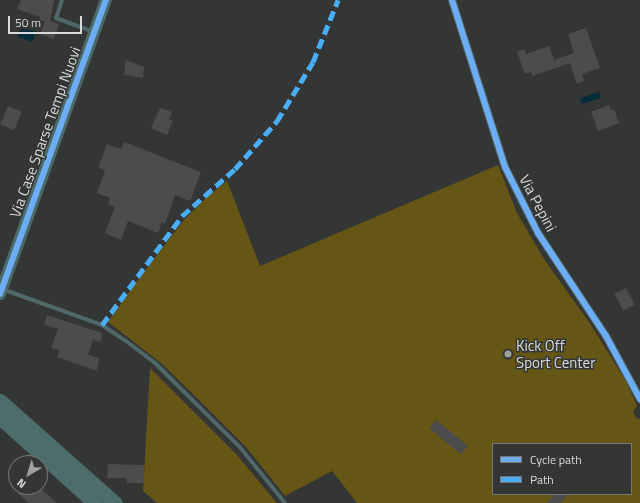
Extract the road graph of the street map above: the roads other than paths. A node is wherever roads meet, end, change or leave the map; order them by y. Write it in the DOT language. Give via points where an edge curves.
graph roads {
  1 [pos="62,0"];
  2 [pos="106,0"];
  3 [pos="452,0"];
  4 [pos="94,32"];
  5 [pos="1,292"];
  6 [pos="0,390"];
  7 [pos="640,399"];
  8 [pos="0,401"];
  9 [pos="0,417"];
  10 [pos="0,428"];
  11 [pos="88,479"];
  12 [pos="90,503"];
  13 [pos="95,503"];
  14 [pos="115,503"];
  15 [pos="285,503"];
  1 -- 4 [label="lane" via="56,18"];
  2 -- 4 [label="street, Via Case Sparse Tempi Nuovi"];
  3 -- 7 [label="street, Via Pepini" via="505,166 538,233 606,336"];
  4 -- 5 [label="street, Via Case Sparse Tempi Nuovi"];
  5 -- 15 [label="lane" via="102,325 126,341 156,364 239,446"];
  6 -- 11 [label="highway" via="82,465"];
  8 -- 11 [label="highway"];
  9 -- 13 [label="highway"];
  10 -- 12 [label="highway" via="83,500"];
  11 -- 14 [label="highway"];
}
